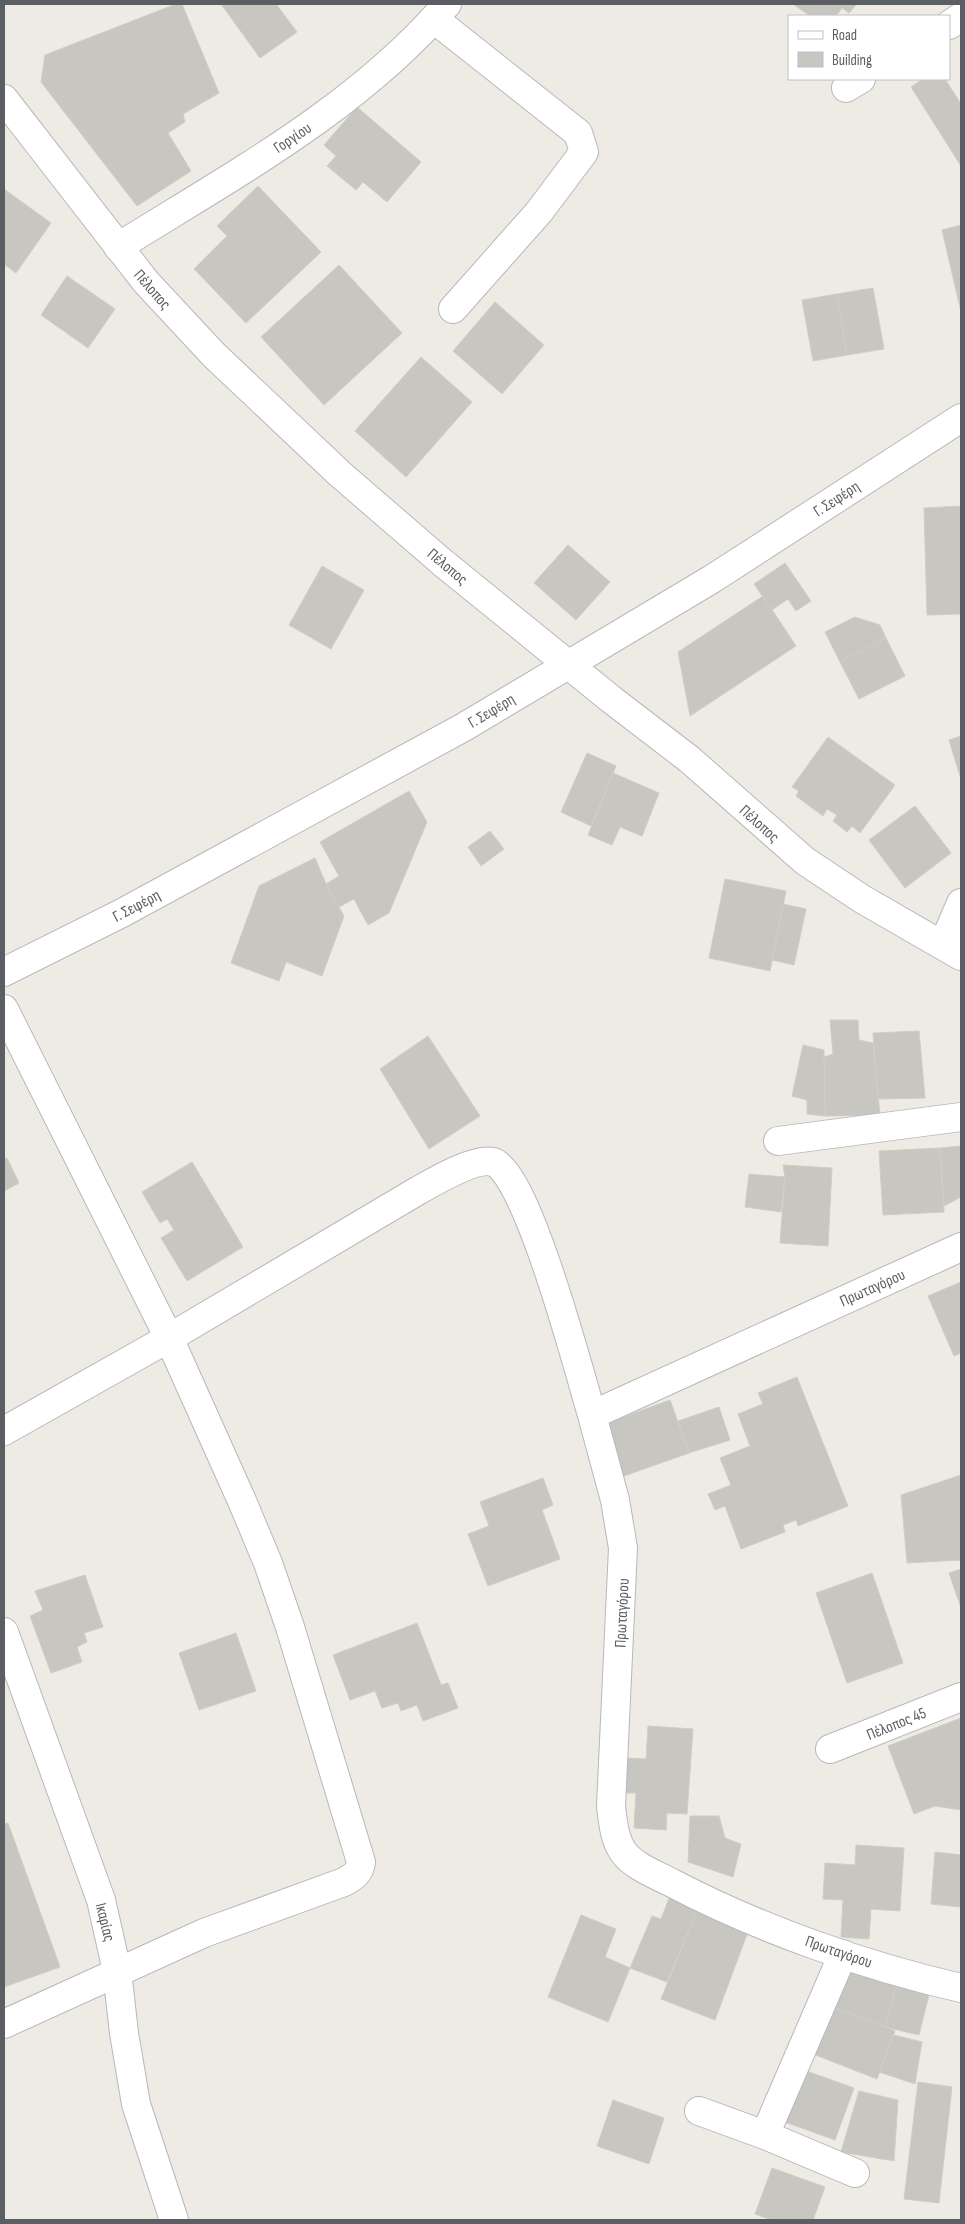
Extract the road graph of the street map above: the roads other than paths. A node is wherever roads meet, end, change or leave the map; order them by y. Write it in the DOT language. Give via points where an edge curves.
graph roads {
  1 [pos="441,12"];
  2 [pos="961,17"];
  3 [pos="950,24"];
  4 [pos="4,99"];
  5 [pos="118,247"];
  6 [pos="453,309"];
  7 [pos="961,418"];
  8 [pos="569,665"];
  9 [pos="961,903"];
  10 [pos="952,951"];
  11 [pos="4,972"];
  12 [pos="4,1010"];
  13 [pos="961,1117"];
  14 [pos="778,1141"];
  15 [pos="961,1247"];
  16 [pos="169,1338"];
  17 [pos="592,1414"];
  18 [pos="4,1431"];
  19 [pos="4,1632"];
  20 [pos="961,1697"];
  21 [pos="830,1749"];
  22 [pos="843,1954"];
  23 [pos="117,1971"];
  24 [pos="961,1988"];
  25 [pos="4,2024"];
  26 [pos="699,2111"];
  27 [pos="765,2136"];
  28 [pos="855,2172"];
  29 [pos="174,2220"];
  1 -- 5 [label="street, Γοργίου" via="391,60 318,120"];
  1 -- 6 [label="street" via="578,133 584,152 539,212"];
  2 -- 3 [label="street"];
  4 -- 5 [label="street, Πέλοπος"];
  5 -- 8 [label="street, Πέλοπος" via="168,306 270,410 443,563"];
  7 -- 8 [label="street, Γ. Σεφέρη" via="712,579"];
  8 -- 10 [label="street, Πέλοπος" via="689,759 805,861 862,899"];
  8 -- 11 [label="street, Γ. Σεφέρη" via="464,727 227,856"];
  9 -- 10 [label="street"];
  12 -- 16 [label="street"];
  13 -- 14 [label="street"];
  15 -- 17 [label="street, Πρωταγόρου"];
  16 -- 17 [label="street" via="419,1190 457,1171 492,1162 508,1176 528,1214"];
  16 -- 18 [label="street"];
  16 -- 23 [label="street" via="268,1563 361,1862 360,1870 344,1882 204,1932"];
  17 -- 22 [label="street, Πρωταγόρου" via="615,1500 623,1548 611,1806 619,1845 635,1862 703,1899"];
  19 -- 23 [label="street, Ικαρίας" via="90,1867 112,1939"];
  20 -- 21 [label="street, Πέλοπος 45"];
  22 -- 24 [label="street, Πρωταγόρου"];
  22 -- 27 [label="street"];
  23 -- 25 [label="street"];
  23 -- 29 [label="street, Ικαρίας" via="136,2104"];
  26 -- 27 [label="street"];
  27 -- 28 [label="street"];
}
